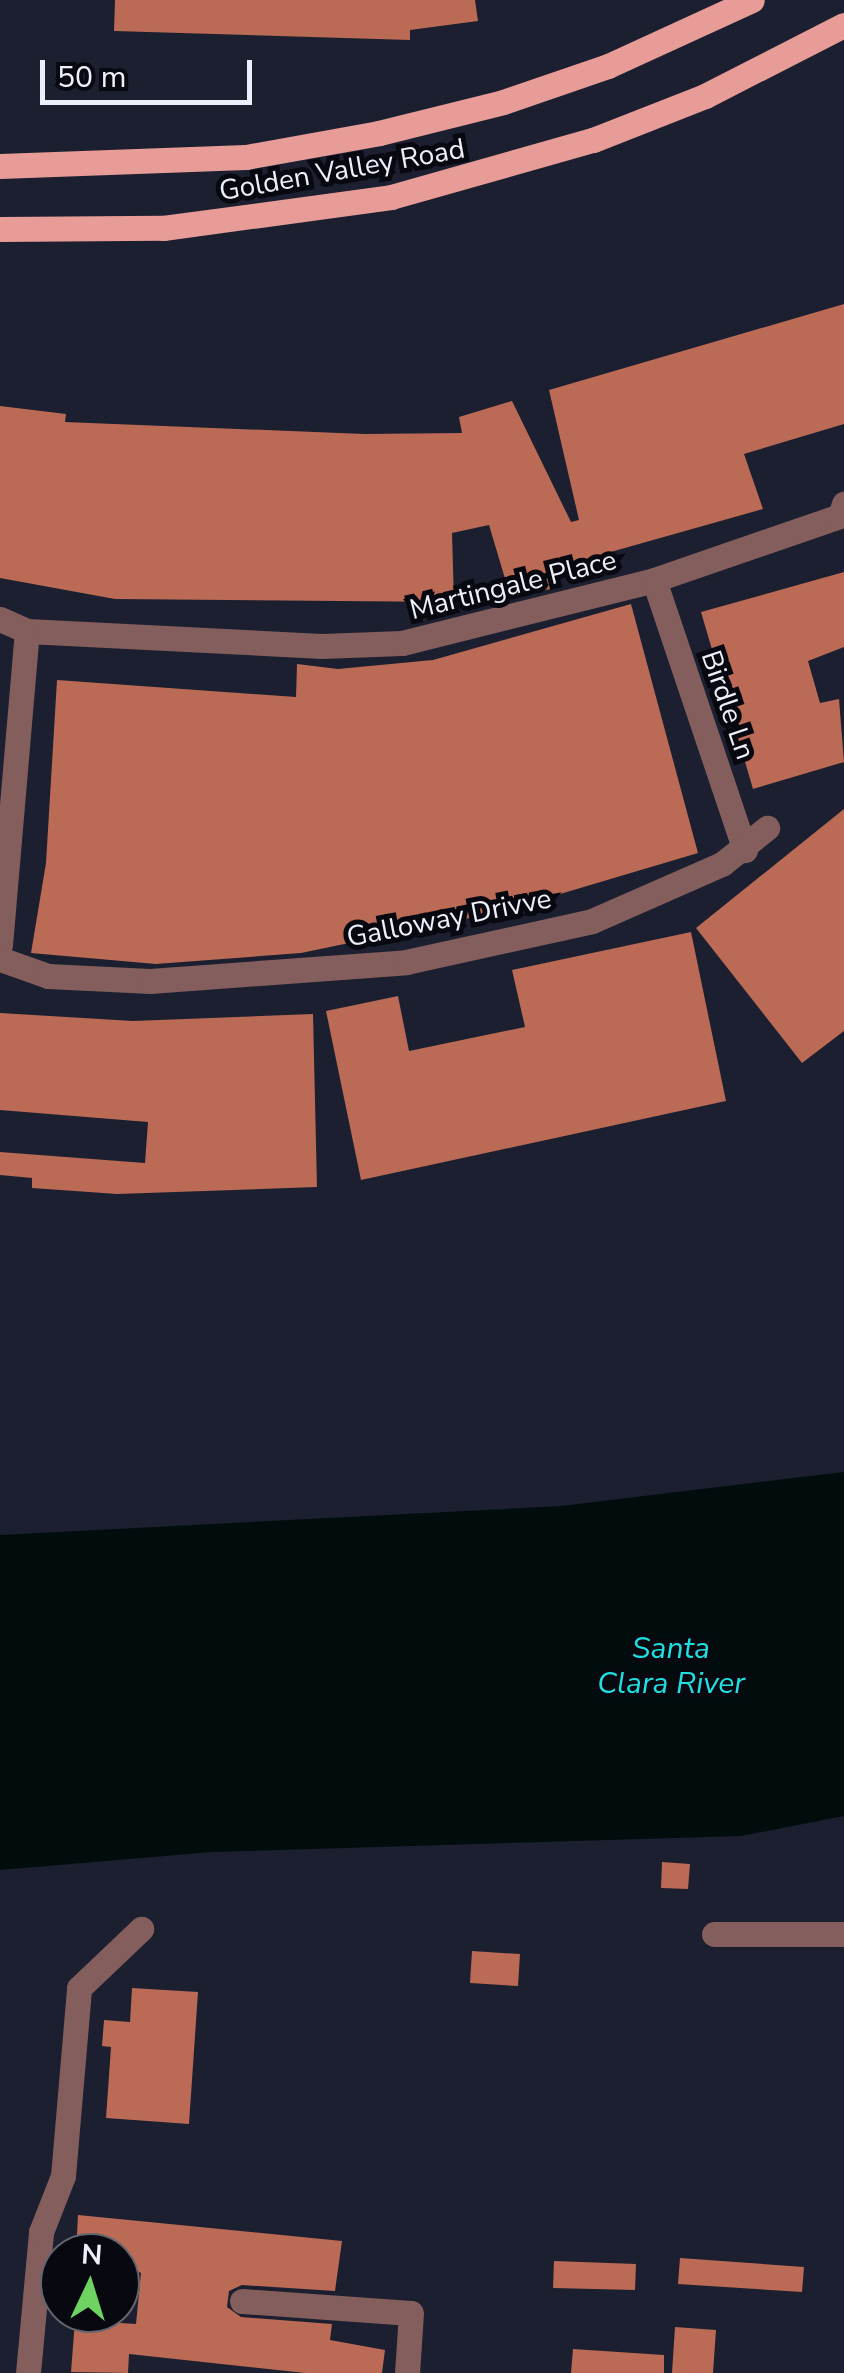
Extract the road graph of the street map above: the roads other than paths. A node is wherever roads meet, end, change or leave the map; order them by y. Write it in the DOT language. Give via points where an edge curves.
graph roads {
  1 [pos="752,0"];
  2 [pos="844,25"];
  3 [pos="0,166"];
  4 [pos="0,228"];
  5 [pos="844,504"];
  6 [pos="654,580"];
  7 [pos="0,618"];
  8 [pos="27,631"];
  9 [pos="767,828"];
  10 [pos="745,850"];
  11 [pos="0,945"];
  12 [pos="0,959"];
  13 [pos="141,1929"];
  14 [pos="714,1934"];
  15 [pos="844,1934"];
  16 [pos="242,2301"];
  17 [pos="28,2373"];
  18 [pos="406,2373"];
  1 -- 3 [label="main road, Golden Valley Road" via="608,66 380,133 246,157"];
  2 -- 4 [label="main road, Golden Valley Road" via="704,96 593,140 392,197 163,228"];
  5 -- 6 [label="street, Martingale Place" via="840,516"];
  6 -- 8 [label="street, Martingale Place" via="402,643 322,646"];
  6 -- 10 [label="street, Birdle Ln"];
  7 -- 8 [label="street, Martingale Place"];
  8 -- 11 [label="street"];
  9 -- 10 [label="street, Galloway Drivve"];
  10 -- 12 [label="street, Galloway Drivve" via="592,922 406,962 150,981 48,976"];
  13 -- 17 [label="street" via="79,1988 63,2176 41,2232"];
  14 -- 15 [label="street"];
  16 -- 18 [label="street" via="411,2312"];
}
